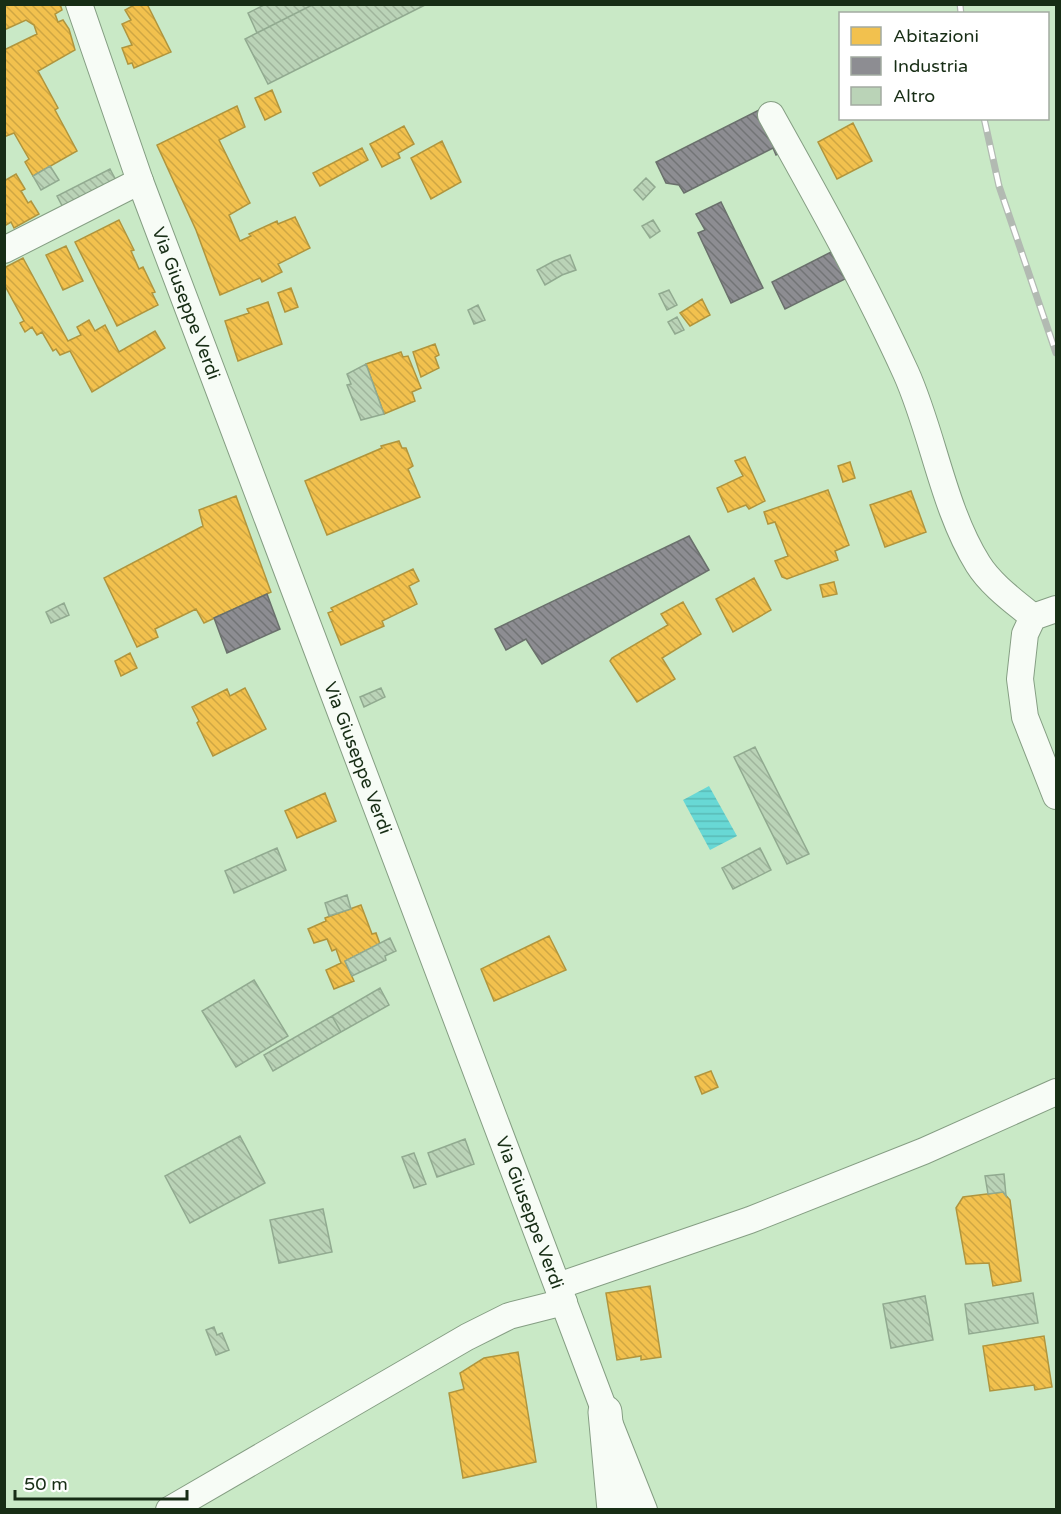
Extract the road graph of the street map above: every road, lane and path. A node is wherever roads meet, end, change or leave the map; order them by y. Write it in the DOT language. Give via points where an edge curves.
graph roads {
  1 [pos="79,4"];
  2 [pos="771,115"];
  3 [pos="140,181"];
  4 [pos="4,250"];
  5 [pos="1045,613"];
  6 [pos="1056,796"];
  7 [pos="1056,1092"];
  8 [pos="561,1294"];
  9 [pos="605,1412"];
  10 [pos="169,1509"];
  11 [pos="614,1509"];
  12 [pos="644,1509"];
  1 -- 3 [label="street, Via Giuseppe Verdi"];
  2 -- 5 [label="street" via="889,336 912,387 962,534 979,566 1006,594"];
  3 -- 4 [label="street"];
  3 -- 8 [label="street, Via Giuseppe Verdi"];
  5 -- 6 [label="street" via="1025,634 1020,679 1025,717"];
  7 -- 8 [label="street" via="924,1151"];
  8 -- 9 [label="street, Via Giuseppe Verdi"];
  8 -- 10 [label="street" via="467,1336"];
  9 -- 11 [label="highway"];
  9 -- 12 [label="street, Via Giuseppe Verdi"];
}
